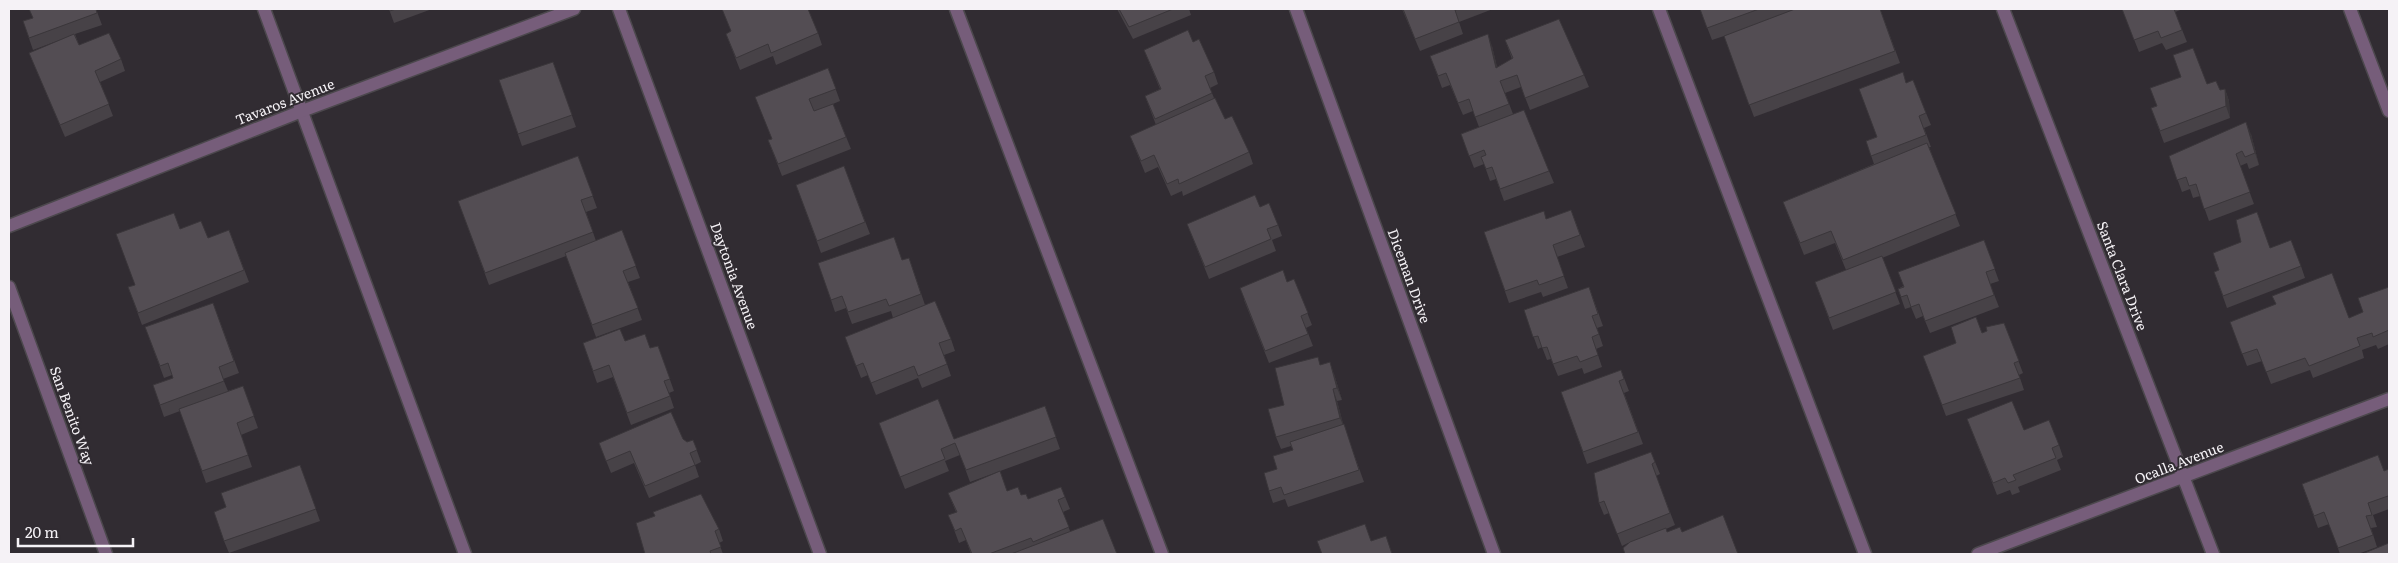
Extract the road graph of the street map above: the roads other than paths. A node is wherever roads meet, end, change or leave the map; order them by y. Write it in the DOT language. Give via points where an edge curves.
graph roads {
  1 [pos="264,9"];
  2 [pos="574,9"];
  3 [pos="619,9"];
  4 [pos="956,9"];
  5 [pos="1296,9"];
  6 [pos="1659,9"];
  7 [pos="2003,9"];
  8 [pos="2350,9"];
  9 [pos="302,111"];
  10 [pos="2389,111"];
  11 [pos="9,226"];
  12 [pos="9,287"];
  13 [pos="2389,399"];
  14 [pos="2184,478"];
  15 [pos="106,554"];
  16 [pos="465,554"];
  17 [pos="820,554"];
  18 [pos="1162,554"];
  19 [pos="1494,554"];
  20 [pos="1864,554"];
  21 [pos="1978,554"];
  22 [pos="2212,554"];
  1 -- 9 [label="street"];
  2 -- 9 [label="street, Tavaros Avenue"];
  3 -- 17 [label="street, Daytonia Avenue"];
  4 -- 18 [label="street"];
  5 -- 19 [label="street, Diceman Drive"];
  6 -- 20 [label="street"];
  7 -- 14 [label="street, Santa Clara Drive"];
  8 -- 10 [label="street"];
  9 -- 11 [label="street, Tavaros Avenue"];
  9 -- 16 [label="street"];
  12 -- 15 [label="street, San Benito Way"];
  13 -- 14 [label="street, Ocalla Avenue"];
  14 -- 21 [label="street, Ocalla Avenue"];
  14 -- 22 [label="street, Santa Clara Drive"];
}
